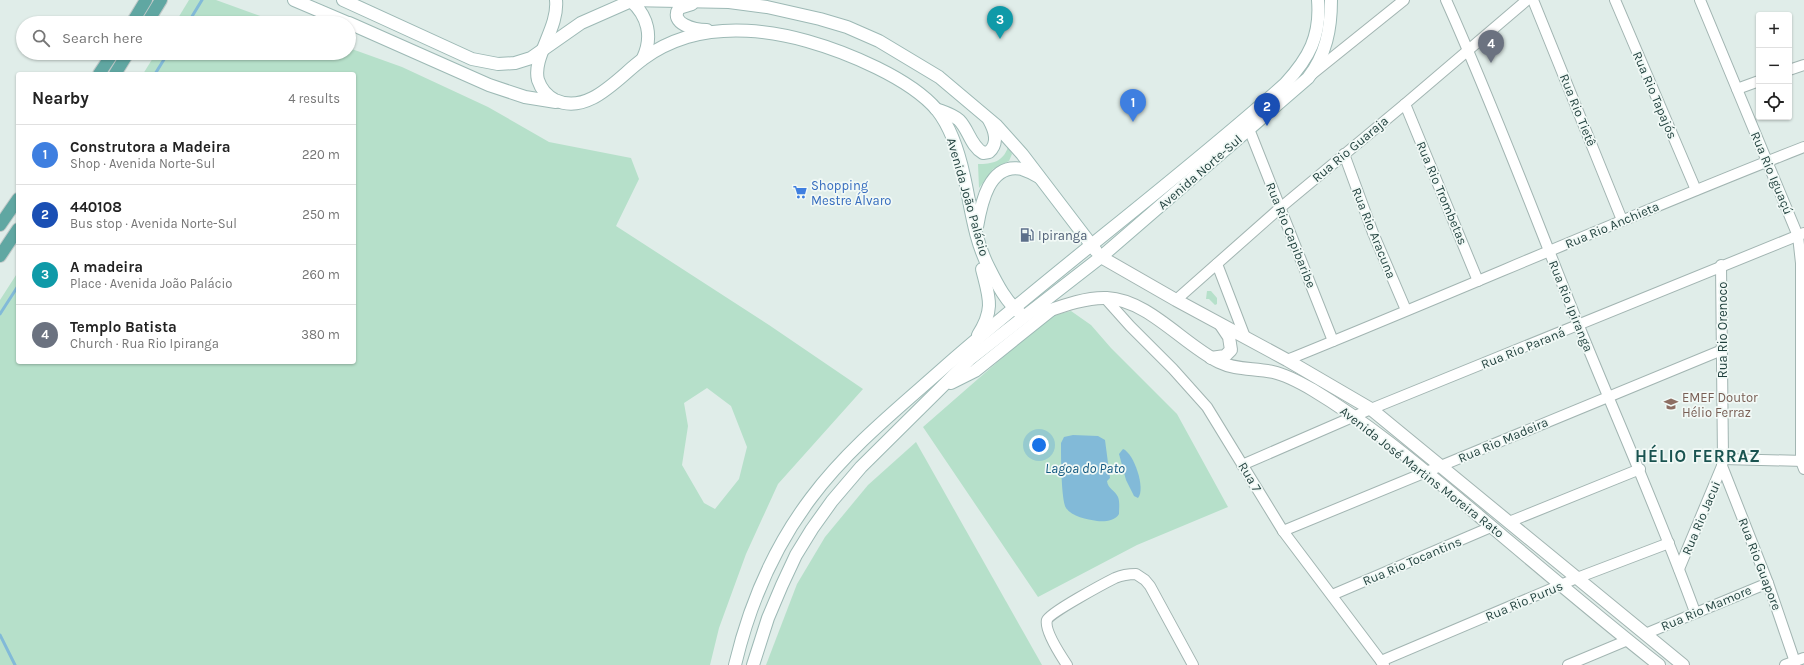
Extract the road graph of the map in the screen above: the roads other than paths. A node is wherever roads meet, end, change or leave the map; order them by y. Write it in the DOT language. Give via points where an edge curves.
graph roads {
  1 [pos="146,0"];
  2 [pos="162,0"];
  3 [pos="294,0"];
  4 [pos="343,0"];
  5 [pos="556,0"];
  6 [pos="630,0"];
  7 [pos="1318,0"];
  8 [pos="1331,0"];
  9 [pos="1404,0"];
  10 [pos="1446,0"];
  11 [pos="1527,0"];
  12 [pos="1533,0"];
  13 [pos="1615,0"];
  14 [pos="1700,0"];
  15 [pos="729,2"];
  16 [pos="136,16"];
  17 [pos="152,16"];
  18 [pos="332,16"];
  19 [pos="356,27"];
  20 [pos="726,31"];
  21 [pos="544,49"];
  22 [pos="1469,50"];
  23 [pos="643,58"];
  24 [pos="108,60"];
  25 [pos="124,60"];
  26 [pos="1804,65"];
  27 [pos="1792,69"];
  28 [pos="100,72"];
  29 [pos="116,72"];
  30 [pos="1308,78"];
  31 [pos="1756,82"];
  32 [pos="1737,89"];
  33 [pos="564,103"];
  34 [pos="1405,104"];
  35 [pos="936,109"];
  36 [pos="986,115"];
  37 [pos="1249,129"];
  38 [pos="1804,147"];
  39 [pos="1344,154"];
  40 [pos="1766,162"];
  41 [pos="1040,178"];
  42 [pos="1696,190"];
  43 [pos="16,202"];
  44 [pos="1280,208"];
  45 [pos="1622,220"];
  46 [pos="0,225"];
  47 [pos="16,232"];
  48 [pos="976,232"];
  49 [pos="1801,234"];
  50 [pos="1091,246"];
  51 [pos="980,248"];
  52 [pos="1550,252"];
  53 [pos="0,256"];
  54 [pos="1101,257"];
  55 [pos="1217,264"];
  56 [pos="1721,266"];
  57 [pos="1478,281"];
  58 [pos="1105,298"];
  59 [pos="1176,300"];
  60 [pos="1015,308"];
  61 [pos="1051,310"];
  62 [pos="1406,310"];
  63 [pos="1025,316"];
  64 [pos="1220,324"];
  65 [pos="1579,325"];
  66 [pos="1245,337"];
  67 [pos="1333,341"];
  68 [pos="973,343"];
  69 [pos="1722,350"];
  70 [pos="1211,358"];
  71 [pos="1287,360"];
  72 [pos="943,387"];
  73 [pos="1608,396"];
  74 [pos="1371,409"];
  75 [pos="1354,416"];
  76 [pos="1723,463"];
  77 [pos="1803,464"];
  78 [pos="1242,465"];
  79 [pos="1440,466"];
  80 [pos="1640,469"];
  81 [pos="1426,472"];
  82 [pos="1508,522"];
  83 [pos="1491,527"];
  84 [pos="1283,531"];
  85 [pos="1669,543"];
  86 [pos="1679,569"];
  87 [pos="1577,578"];
  88 [pos="1768,583"];
  89 [pos="1562,585"];
  90 [pos="1332,595"];
  91 [pos="1696,612"];
  92 [pos="1645,634"];
  93 [pos="1628,640"];
  94 [pos="1795,662"];
  95 [pos="1382,663"];
  96 [pos="735,665"];
  97 [pos="753,665"];
  98 [pos="1067,665"];
  99 [pos="1193,665"];
  100 [pos="1568,665"];
  101 [pos="1659,665"];
  102 [pos="1683,665"];
  1 -- 16 [label="main road"];
  2 -- 17 [label="main road"];
  3 -- 18 [label="main road, Avenida João Palácio"];
  4 -- 21 [label="main road" via="480,62 515,63 531,58"];
  5 -- 21 [label="main road" via="555,20"];
  6 -- 15 [label="main road"];
  6 -- 21 [label="main road" via="581,24"];
  6 -- 23 [label="main road" via="642,12 648,27 648,43"];
  7 -- 50 [label="main road, Avenida Norte-Sul" via="1316,36 1310,51 1296,72 1256,109"];
  8 -- 30 [label="main road, Avenida Norte-Sul" via="1324,48"];
  9 -- 30 [label="street"];
  10 -- 22 [label="street, Rua Rio Ipiranga"];
  11 -- 22 [label="street, Rua Rio Guaraja"];
  12 -- 45 [label="street, Rua Rio Tietê"];
  13 -- 42 [label="street, Rua Rio Tapajós"];
  14 -- 32 [label="street, Rua Rio Iguaçú"];
  15 -- 20 [label="main road" via="685,5 677,12 678,20 698,30"];
  15 -- 36 [label="main road" via="800,14 847,27 910,58 939,77"];
  19 -- 33 [label="main road, Avenida João Palácio" via="489,85 525,97"];
  20 -- 23 [label="main road, Avenida João Palácio" via="686,37"];
  20 -- 35 [label="main road, Avenida João Palácio" via="764,32 843,52 909,87"];
  21 -- 33 [label="main road" via="537,69 539,82 551,98"];
  22 -- 34 [label="street, Rua Rio Guaraja"];
  22 -- 52 [label="street, Rua Rio Ipiranga"];
  23 -- 33 [label="main road, Avenida João Palácio" via="614,83 592,97 579,102"];
  24 -- 28 [label="main road"];
  25 -- 29 [label="main road"];
  26 -- 27 [label="street"];
  30 -- 37 [label="main road, Avenida Norte-Sul"];
  31 -- 32 [label="street"];
  32 -- 40 [label="street, Rua Rio Iguaçú"];
  34 -- 39 [label="street, Rua Rio Guaraja"];
  34 -- 57 [label="street, Rua Rio Trombetas"];
  35 -- 36 [label="main road" via="960,122 975,147 986,153 994,148 995,139"];
  35 -- 48 [label="main road, Avenida João Palácio" via="958,151"];
  36 -- 41 [label="main road" via="1007,135"];
  37 -- 44 [label="street, Rua Rio Capibaribe"];
  37 -- 54 [label="main road, Avenida Norte-Sul"];
  38 -- 40 [label="street, Rua Rio Anchieta"];
  39 -- 44 [label="street, Rua Rio Guaraja"];
  39 -- 62 [label="street, Rua Rio Aracuna" via="1373,233"];
  40 -- 42 [label="street, Rua Rio Anchieta"];
  40 -- 49 [label="street, Rua Rio Iguaçú"];
  41 -- 48 [label="main road" via="1021,169 1006,170 995,176 984,195"];
  41 -- 50 [label="main road"];
  42 -- 45 [label="street, Rua Rio Anchieta"];
  43 -- 46 [label="main road"];
  44 -- 55 [label="street, Rua Rio Guaraja"];
  44 -- 67 [label="street, Rua Rio Capibaribe"];
  45 -- 52 [label="street, Rua Rio Anchieta"];
  47 -- 53 [label="main road"];
  48 -- 51 [label="main road, Avenida João Palácio"];
  49 -- 56 [label="street, Rua Rio Paraná"];
  49 -- 77 [label="street, Rua Rio Iguaçú"];
  50 -- 54 [label="main road, Avenida José Martins Moreira Rato"];
  50 -- 60 [label="main road, Avenida Norte-Sul"];
  51 -- 60 [label="main road, Avenida João Palácio" via="993,280"];
  51 -- 68 [label="main road" via="980,263 989,292 990,307 986,322"];
  52 -- 57 [label="street, Rua Rio Anchieta"];
  52 -- 65 [label="street, Rua Rio Ipiranga"];
  54 -- 59 [label="main road, Avenida José Martins Moreira Rato"];
  54 -- 63 [label="main road, Avenida Norte-Sul"];
  55 -- 59 [label="street, Rua Rio Guaraja"];
  55 -- 66 [label="street"];
  56 -- 65 [label="street, Rua Rio Paraná"];
  56 -- 69 [label="street, Rua Rio Orenoco"];
  57 -- 62 [label="street, Rua Rio Anchieta"];
  58 -- 61 [label="main road, Avenida José Martins Moreira Rato"];
  58 -- 70 [label="main road, Avenida José Martins Moreira Rato" via="1123,301 1140,309"];
  58 -- 78 [label="street, Rua 7" via="1196,394 1220,426"];
  59 -- 64 [label="main road, Avenida José Martins Moreira Rato"];
  60 -- 63 [label="main road, Avenida João Palácio"];
  60 -- 68 [label="main road, Avenida Norte-Sul"];
  61 -- 63 [label="main road, Avenida José Martins Moreira Rato"];
  61 -- 72 [label="main road" via="975,371"];
  62 -- 67 [label="street, Rua Rio Anchieta"];
  63 -- 72 [label="main road, Avenida Norte-Sul" via="970,359"];
  64 -- 66 [label="main road, Avenida José Martins Moreira Rato"];
  64 -- 70 [label="main road" via="1229,337 1231,350 1225,356"];
  65 -- 73 [label="street, Rua Rio Ipiranga"];
  65 -- 74 [label="street, Rua Rio Paraná"];
  66 -- 71 [label="main road, Avenida José Martins Moreira Rato"];
  67 -- 71 [label="street, Rua Rio Anchieta"];
  68 -- 96 [label="main road, Avenida Norte-Sul" via="894,411 829,475 810,499 759,590 746,623"];
  69 -- 73 [label="street, Rua Rio Madeira"];
  69 -- 76 [label="street, Rua Rio Orenoco"];
  70 -- 75 [label="main road, Avenida José Martins Moreira Rato" via="1229,366 1288,376"];
  71 -- 74 [label="main road, Avenida José Martins Moreira Rato"];
  72 -- 97 [label="main road, Avenida Norte-Sul" via="861,467 812,529 782,585"];
  73 -- 79 [label="street, Rua Rio Madeira"];
  73 -- 80 [label="street, Rua Rio Ipiranga"];
  74 -- 75 [label="street, Rua Rio Paraná"];
  74 -- 79 [label="main road, Avenida José Martins Moreira Rato"];
  75 -- 78 [label="street, Rua Rio Paraná"];
  75 -- 81 [label="main road, Avenida José Martins Moreira Rato"];
  76 -- 77 [label="street"];
  76 -- 86 [label="street, Rua Rio Jacui"];
  76 -- 88 [label="street, Rua Rio Guapore"];
  78 -- 84 [label="street, Rua 7"];
  79 -- 81 [label="street, Rua Rio Madeira"];
  79 -- 82 [label="main road, Avenida José Martins Moreira Rato"];
  80 -- 82 [label="street"];
  80 -- 85 [label="street, Rua Rio Ipiranga"];
  81 -- 83 [label="main road, Avenida José Martins Moreira Rato"];
  81 -- 84 [label="street, Rua Rio Madeira"];
  82 -- 87 [label="main road, Avenida José Martins Moreira Rato"];
  83 -- 89 [label="main road, Avenida José Martins Moreira Rato"];
  83 -- 90 [label="street, Rua Rio Tocantins"];
  84 -- 90 [label="street, Rua 7"];
  85 -- 86 [label="street, Rua Rio Ipiranga"];
  85 -- 87 [label="street, Rua Rio Purus"];
  86 -- 91 [label="street, Rua Rio Ipiranga"];
  87 -- 89 [label="street, Rua Rio Purus"];
  87 -- 92 [label="main road, Avenida José Martins Moreira Rato"];
  88 -- 91 [label="street, Rua Rio Mamore"];
  88 -- 94 [label="street, Rua Rio Guapore"];
  89 -- 93 [label="main road, Avenida José Martins Moreira Rato"];
  89 -- 95 [label="street, Rua Rio Purus"];
  90 -- 95 [label="street, Rua 7"];
  91 -- 92 [label="street, Rua Rio Mamore"];
  92 -- 102 [label="main road, Avenida José Martins Moreira Rato"];
  93 -- 100 [label="street"];
  93 -- 101 [label="main road, Avenida José Martins Moreira Rato"];
  98 -- 99 [label="street" via="1050,634 1047,620 1052,613 1116,578 1136,574 1150,586"];
}
